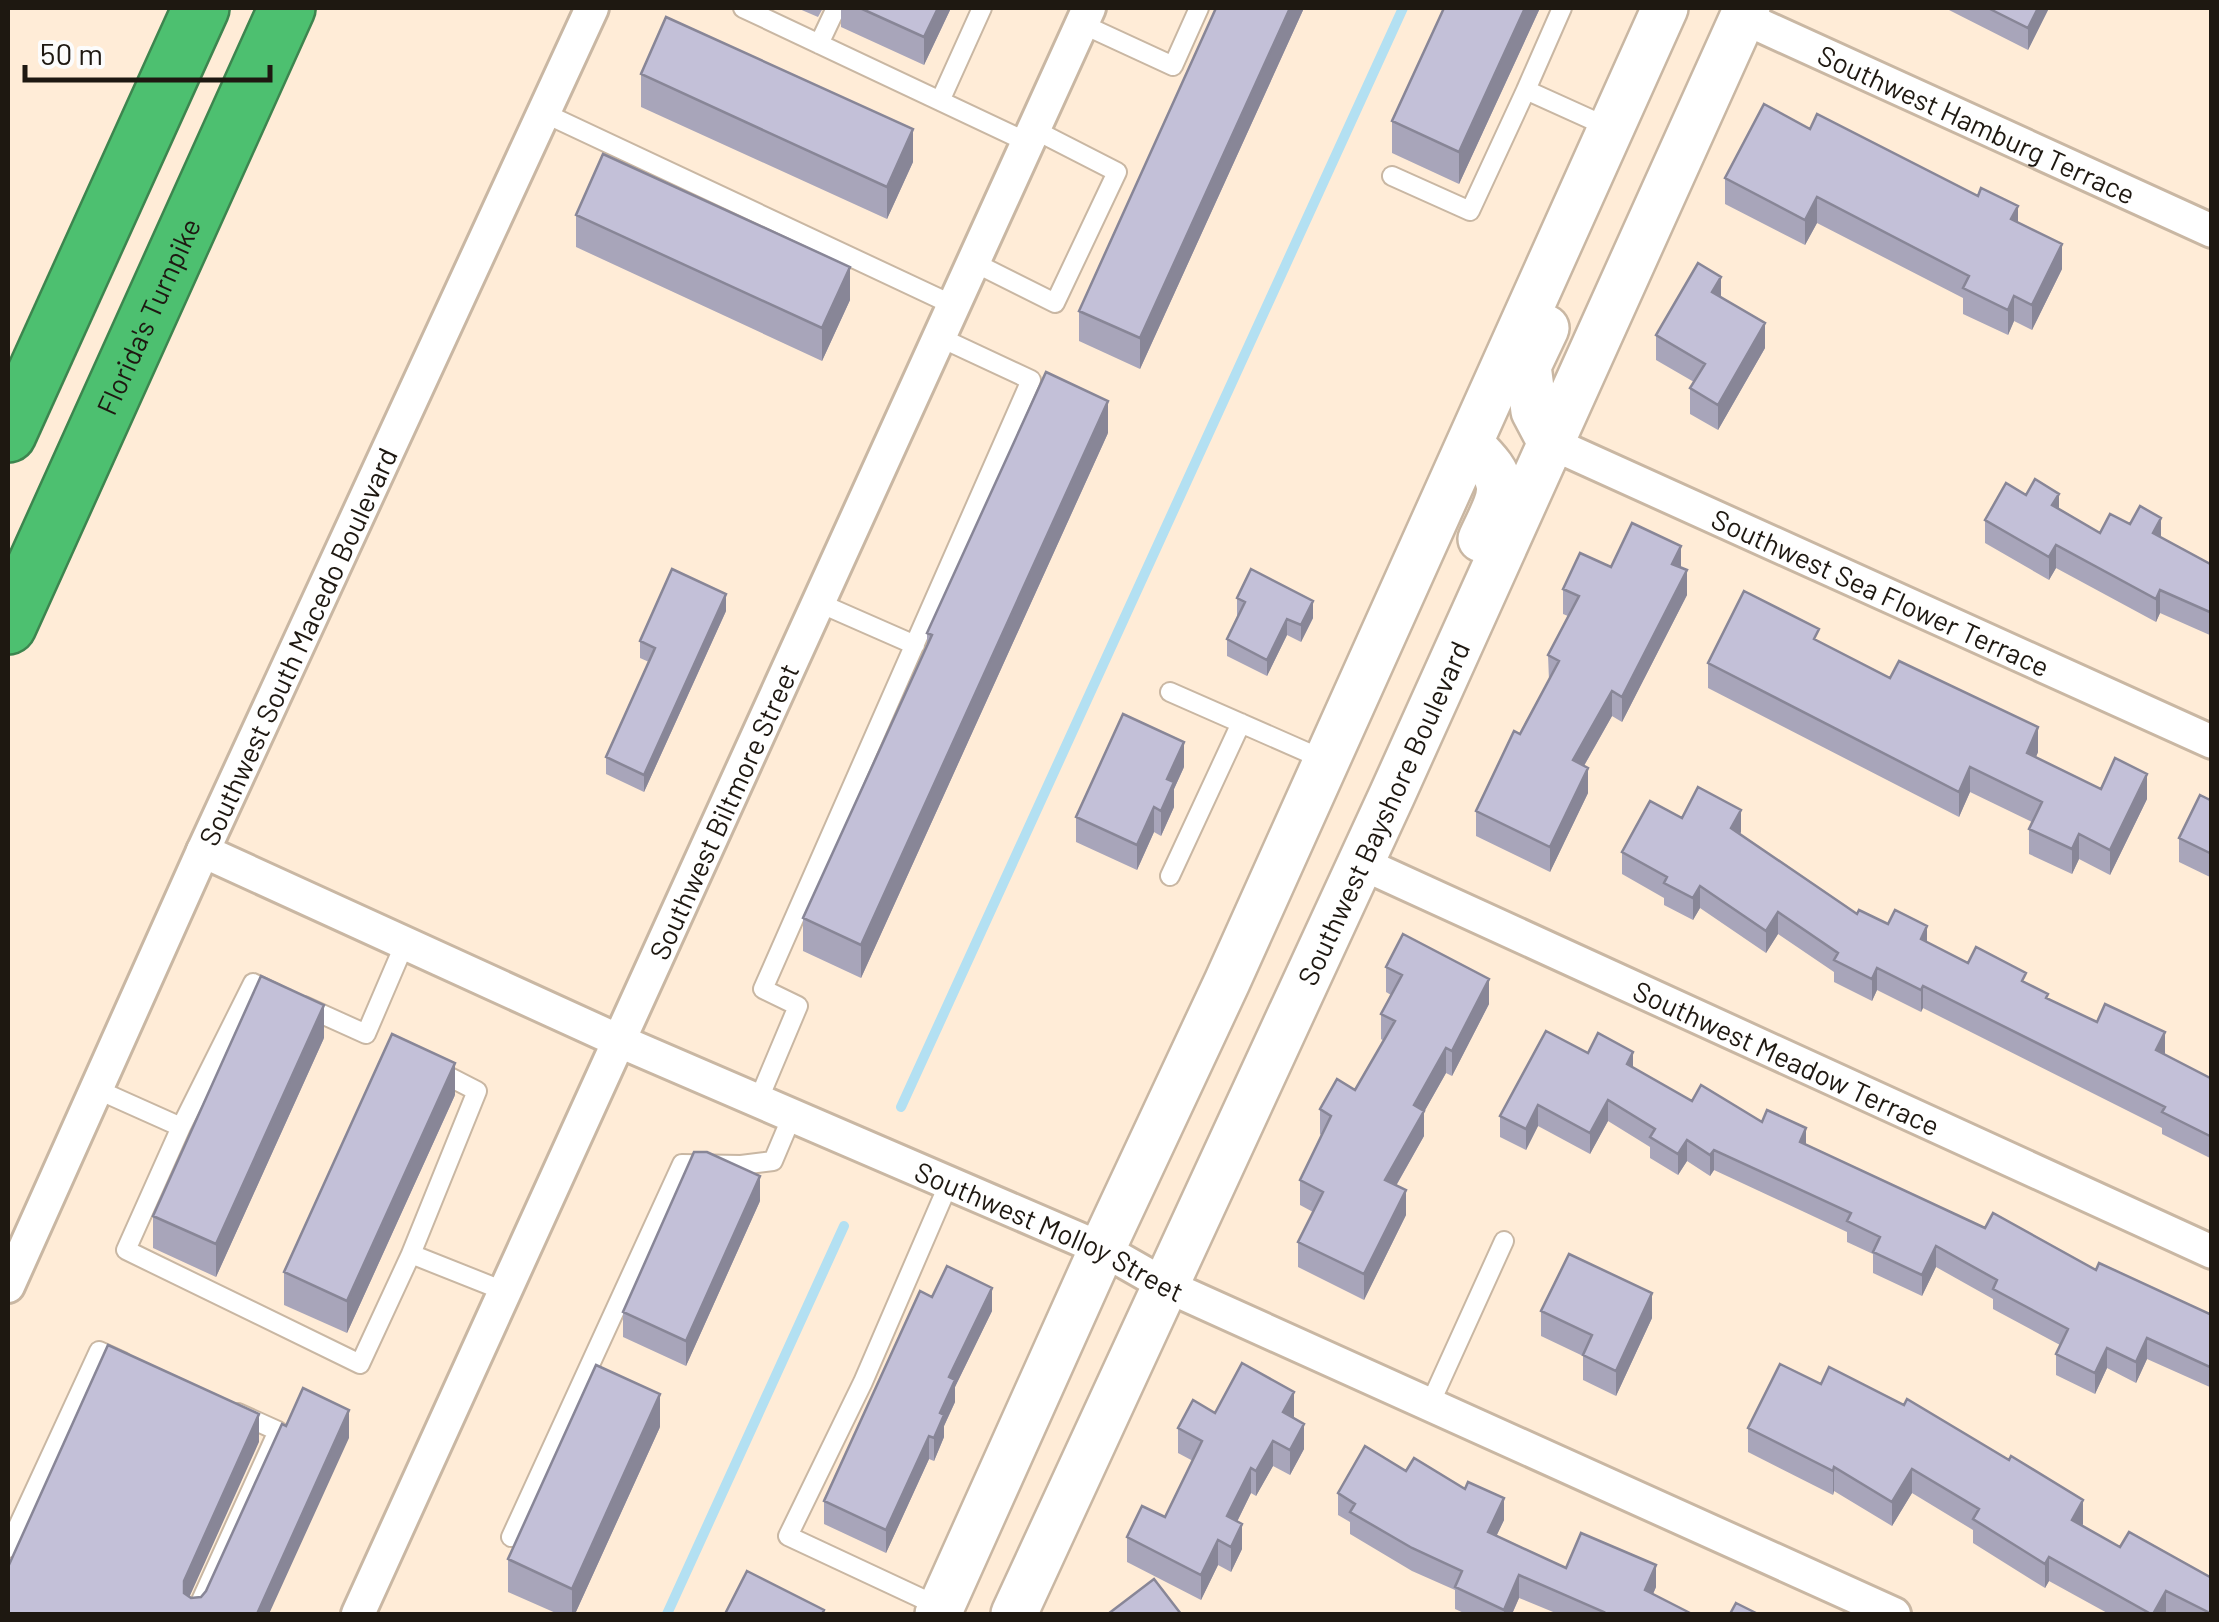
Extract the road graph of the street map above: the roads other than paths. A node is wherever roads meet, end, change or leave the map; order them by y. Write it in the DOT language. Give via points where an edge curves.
graph roads {
  1 [pos="201,8"];
  2 [pos="288,8"];
  3 [pos="592,8"];
  4 [pos="743,8"];
  5 [pos="836,8"];
  6 [pos="982,8"];
  7 [pos="1199,8"];
  8 [pos="1562,8"];
  9 [pos="1664,8"];
  10 [pos="1745,12"];
  11 [pos="1085,16"];
  12 [pos="819,44"];
  13 [pos="1526,90"];
  14 [pos="940,101"];
  15 [pos="544,113"];
  16 [pos="1615,117"];
  17 [pos="1030,136"];
  18 [pos="1392,176"];
  19 [pos="2212,232"];
  20 [pos="973,262"];
  21 [pos="953,305"];
  22 [pos="939,337"];
  23 [pos="8,434"];
  24 [pos="1551,443"];
  25 [pos="1470,444"];
  26 [pos="818,602"];
  27 [pos="8,626"];
  28 [pos="915,644"];
  29 [pos="1170,692"];
  30 [pos="1240,723"];
  31 [pos="2212,742"];
  32 [pos="1327,761"];
  33 [pos="1392,795"];
  34 [pos="203,851"];
  35 [pos="1361,864"];
  36 [pos="1170,876"];
  37 [pos="405,944"];
  38 [pos="617,1040"];
  39 [pos="414,1058"];
  40 [pos="96,1089"];
  41 [pos="758,1101"];
  42 [pos="792,1116"];
  43 [pos="180,1127"];
  44 [pos="950,1183"];
  45 [pos="1504,1242"];
  46 [pos="1102,1249"];
  47 [pos="2212,1252"];
  48 [pos="412,1254"];
  49 [pos="8,1286"];
  50 [pos="1167,1286"];
  51 [pos="504,1291"];
  52 [pos="135,1367"];
  53 [pos="1430,1404"];
  54 [pos="224,1407"];
  55 [pos="511,1537"];
  56 [pos="8,1548"];
  57 [pos="939,1611"];
  58 [pos="195,1614"];
  59 [pos="358,1614"];
  60 [pos="1014,1614"];
  61 [pos="1894,1614"];
  1 -- 23 [label="highway"];
  2 -- 27 [label="highway, Florida's Turnpike"];
  3 -- 15 [label="street, Southwest South Macedo Boulevard"];
  4 -- 12 [label="lane"];
  5 -- 12 [label="lane"];
  6 -- 14 [label="lane"];
  7 -- 11 [label="lane" via="1173,66"];
  8 -- 13 [label="lane"];
  9 -- 16 [label="main road"];
  10 -- 19 [label="street, Southwest Hamburg Terrace"];
  10 -- 24 [label="main road, Southwest Bayshore Boulevard"];
  11 -- 17 [label="street, Southwest Biltmore Street"];
  12 -- 14 [label="lane"];
  13 -- 16 [label="lane"];
  13 -- 18 [label="lane" via="1470,211"];
  14 -- 17 [label="lane"];
  15 -- 21 [label="lane"];
  15 -- 34 [label="street, Southwest South Macedo Boulevard"];
  16 -- 24 [label="main road" via="1628,154 1528,366 1534,411"];
  16 -- 25 [label="main road"];
  17 -- 20 [label="street, Southwest Biltmore Street"];
  17 -- 20 [label="lane" via="1117,172 1055,304"];
  20 -- 21 [label="street, Southwest Biltmore Street"];
  21 -- 22 [label="street, Southwest Biltmore Street"];
  22 -- 26 [label="street, Southwest Biltmore Street"];
  22 -- 28 [label="lane" via="1031,380"];
  24 -- 31 [label="street, Southwest Sea Flower Terrace"];
  24 -- 33 [label="main road, Southwest Bayshore Boulevard"];
  25 -- 32 [label="main road"];
  25 -- 33 [label="main road" via="1496,469 1501,496 1388,738"];
  26 -- 28 [label="lane"];
  26 -- 38 [label="street, Southwest Biltmore Street"];
  28 -- 41 [label="lane" via="764,989 798,1006"];
  29 -- 30 [label="lane"];
  30 -- 32 [label="lane"];
  30 -- 36 [label="lane"];
  32 -- 46 [label="main road"];
  33 -- 35 [label="main road, Southwest Bayshore Boulevard"];
  34 -- 37 [label="street, Southwest Molloy Street"];
  34 -- 40 [label="street, Southwest South Macedo Boulevard"];
  35 -- 47 [label="street, Southwest Meadow Terrace"];
  35 -- 50 [label="main road, Southwest Bayshore Boulevard"];
  37 -- 38 [label="street, Southwest Molloy Street"];
  37 -- 43 [label="lane" via="374,1038 252,983"];
  38 -- 41 [label="street, Southwest Molloy Street"];
  38 -- 51 [label="street, Southwest Biltmore Street"];
  39 -- 48 [label="lane" via="477,1091"];
  40 -- 43 [label="lane"];
  40 -- 49 [label="street, Southwest South Macedo Boulevard"];
  41 -- 42 [label="street, Southwest Molloy Street"];
  42 -- 44 [label="street, Southwest Molloy Street"];
  42 -- 55 [label="lane" via="773,1161 682,1164"];
  43 -- 48 [label="lane" via="126,1250 360,1364"];
  44 -- 46 [label="street, Southwest Molloy Street"];
  44 -- 57 [label="lane" via="788,1536"];
  45 -- 53 [label="lane"];
  46 -- 50 [label="street, Southwest Molloy Street"];
  46 -- 57 [label="main road"];
  48 -- 51 [label="lane"];
  50 -- 53 [label="street, Southwest Molloy Street"];
  50 -- 60 [label="main road, Southwest Bayshore Boulevard"];
  51 -- 59 [label="street, Southwest Biltmore Street"];
  52 -- 56 [label="lane" via="100,1351"];
  53 -- 61 [label="street, Southwest Molloy Street"];
  54 -- 58 [label="lane" via="278,1431"];
}
